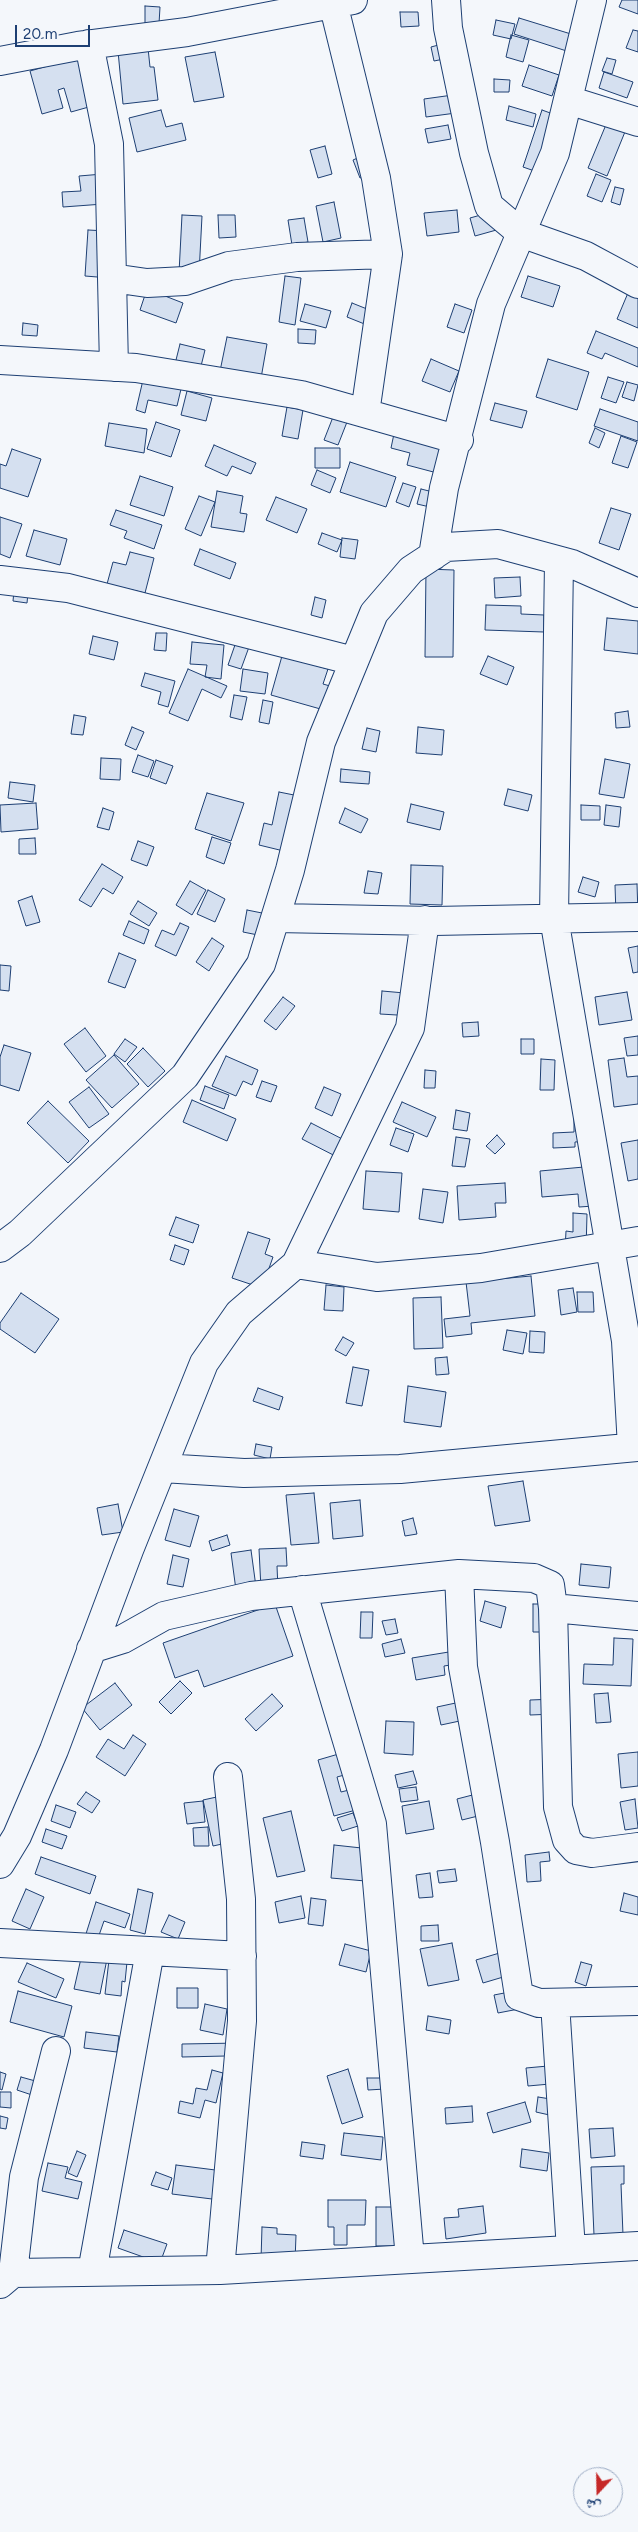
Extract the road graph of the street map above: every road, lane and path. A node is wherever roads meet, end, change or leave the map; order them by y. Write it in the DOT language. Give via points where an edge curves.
graph roads {
  1 [pos="446,0"];
  2 [pos="592,0"];
  3 [pos="343,2"];
  4 [pos="89,44"];
  5 [pos="0,60"];
  6 [pos="568,100"];
  7 [pos="638,122"];
  8 [pos="521,233"];
  9 [pos="388,254"];
  10 [pos="112,278"];
  11 [pos="638,284"];
  12 [pos="0,360"];
  13 [pos="114,367"];
  14 [pos="365,413"];
  15 [pos="459,440"];
  16 [pos="433,556"];
  17 [pos="558,560"];
  18 [pos="0,580"];
  19 [pos="638,593"];
  20 [pos="354,660"];
  21 [pos="638,917"];
  22 [pos="276,918"];
  23 [pos="554,918"];
  24 [pos="425,920"];
  25 [pos="638,1241"];
  26 [pos="610,1245"];
  27 [pos="0,1248"];
  28 [pos="296,1264"];
  29 [pos="635,1447"];
  30 [pos="162,1468"];
  31 [pos="459,1574"];
  32 [pos="302,1590"];
  33 [pos="553,1608"];
  34 [pos="638,1616"];
  35 [pos="91,1649"];
  36 [pos="228,1777"];
  37 [pos="638,1847"];
  38 [pos="0,1864"];
  39 [pos="0,1944"];
  40 [pos="150,1951"];
  41 [pos="242,1956"];
  42 [pos="638,2001"];
  43 [pos="555,2003"];
  44 [pos="56,2051"];
  45 [pos="8,2245"];
  46 [pos="638,2246"];
  47 [pos="571,2250"];
  48 [pos="410,2259"];
  49 [pos="220,2270"];
  50 [pos="92,2272"];
  51 [pos="6,2278"];
  1 -- 8 [label="street" via="448,28 470,134 489,206"];
  2 -- 6 [label="street"];
  3 -- 4 [label="street" via="187,32"];
  3 -- 9 [label="street"];
  4 -- 5 [label="street"];
  4 -- 10 [label="street" via="110,144"];
  6 -- 7 [label="street"];
  6 -- 8 [label="street" via="555,153"];
  8 -- 11 [label="street" via="586,256"];
  8 -- 15 [label="street" via="491,304"];
  9 -- 10 [label="street" via="297,257 228,266 185,281 147,283"];
  9 -- 14 [label="street"];
  10 -- 13 [label="street"];
  12 -- 13 [label="street"];
  13 -- 14 [label="street" via="301,395"];
  14 -- 15 [label="street"];
  15 -- 16 [label="street" via="444,488"];
  16 -- 17 [label="street" via="446,547 498,544"];
  16 -- 20 [label="street" via="411,570 374,613"];
  17 -- 19 [label="street"];
  17 -- 23 [label="street"];
  18 -- 20 [label="street" via="68,588"];
  20 -- 22 [label="street" via="321,742"];
  21 -- 23 [label="street"];
  22 -- 24 [label="street"];
  22 -- 27 [label="street" via="261,964 185,1076 20,1233"];
  23 -- 24 [label="street"];
  23 -- 26 [label="street"];
  24 -- 28 [label="street" via="410,1028"];
  25 -- 26 [label="street"];
  26 -- 28 [label="street" via="481,1268 377,1277"];
  26 -- 29 [label="street" via="626,1341"];
  28 -- 30 [label="street" via="239,1313 204,1363"];
  29 -- 30 [label="street" via="400,1469 244,1473"];
  30 -- 35 [label="street"];
  31 -- 32 [label="street"];
  31 -- 33 [label="street" via="534,1578 550,1585"];
  31 -- 43 [label="street" via="464,1667 519,1996 538,2003"];
  32 -- 35 [label="street" via="251,1596 164,1616 123,1639"];
  32 -- 48 [label="street" via="372,1824"];
  33 -- 34 [label="street"];
  33 -- 37 [label="street" via="558,1807 567,1840 576,1850 592,1853"];
  35 -- 38 [label="street" via="50,1759 17,1836"];
  36 -- 41 [label="street" via="241,1900"];
  39 -- 40 [label="street"];
  40 -- 41 [label="street"];
  40 -- 50 [label="street"];
  41 -- 49 [label="street" via="242,2021"];
  42 -- 43 [label="street"];
  43 -- 47 [label="street"];
  44 -- 45 [label="street"];
  45 -- 51 [label="street"];
  46 -- 47 [label="street"];
  47 -- 48 [label="street"];
  48 -- 49 [label="street"];
  49 -- 50 [label="street"];
  50 -- 51 [label="street"];
}
